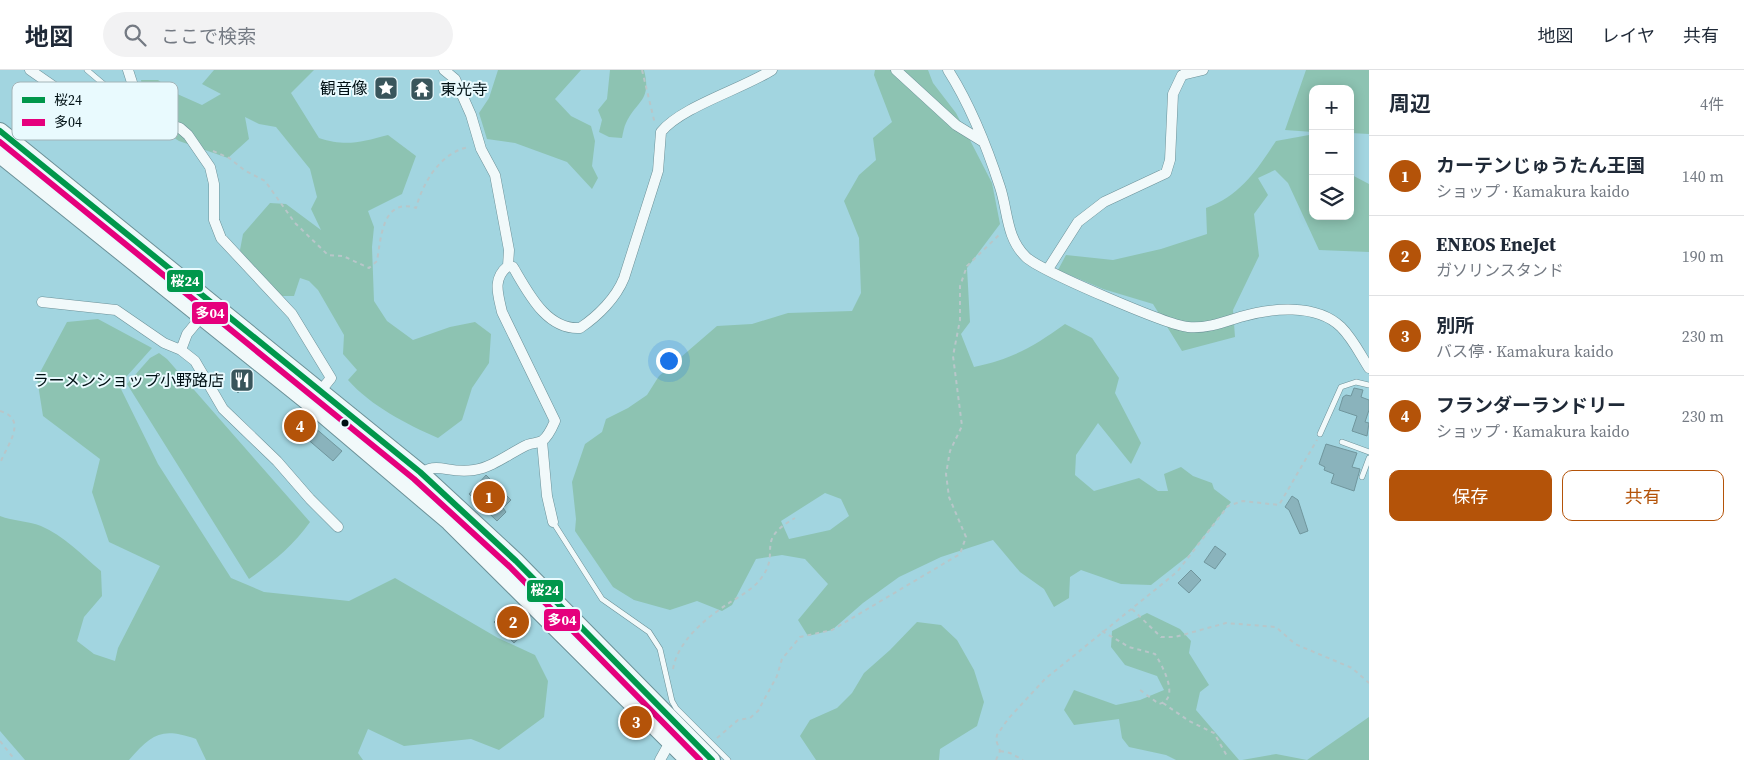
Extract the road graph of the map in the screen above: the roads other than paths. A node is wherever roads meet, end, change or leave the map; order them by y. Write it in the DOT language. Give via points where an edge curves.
graph roads {
  1 [pos="30,70"];
  2 [pos="87,70"];
  3 [pos="128,70"];
  4 [pos="444,70"];
  5 [pos="772,70"];
  6 [pos="896,70"];
  7 [pos="948,70"];
  8 [pos="1203,70"];
  9 [pos="48,82"];
  10 [pos="101,82"];
  11 [pos="132,82"];
  12 [pos="178,127"];
  13 [pos="0,131"];
  14 [pos="982,141"];
  15 [pos="0,155"];
  16 [pos="508,266"];
  17 [pos="1048,269"];
  18 [pos="42,302"];
  19 [pos="200,317"];
  20 [pos="181,350"];
  21 [pos="1369,368"];
  22 [pos="1369,385"];
  23 [pos="322,390"];
  24 [pos="310,404"];
  25 [pos="1320,434"];
  26 [pos="542,441"];
  27 [pos="1342,442"];
  28 [pos="1369,452"];
  29 [pos="1369,458"];
  30 [pos="420,472"];
  31 [pos="1362,477"];
  32 [pos="407,486"];
  33 [pos="553,522"];
  34 [pos="338,527"];
  35 [pos="668,701"];
  36 [pos="670,742"];
  37 [pos="660,760"];
  38 [pos="688,760"];
  39 [pos="712,760"];
  40 [pos="728,760"];
  1 -- 9 [label="street"];
  2 -- 10 [label="lane"];
  3 -- 11 [label="street"];
  4 -- 16 [label="street" via="455,79 498,185 509,250"];
  5 -- 16 [label="street" via="675,119 661,132 658,171 622,283 591,320 580,328 555,321 535,303 513,267"];
  6 -- 14 [label="street" via="956,125"];
  7 -- 14 [label="street" via="970,110"];
  8 -- 17 [label="street" via="1182,76 1173,94 1170,160 1166,173 1104,202 1078,222"];
  12 -- 23 [label="street" via="196,145 210,167 214,184 214,220 221,238 277,296 297,323 331,378"];
  13 -- 23 [label="main road"];
  14 -- 17 [label="street" via="1018,247 1027,258"];
  15 -- 19 [label="main road"];
  16 -- 26 [label="street" via="500,273 497,282 502,312 555,421"];
  17 -- 21 [label="street" via="1099,294 1188,327 1220,323 1261,312 1298,310 1319,314 1344,331"];
  18 -- 20 [label="street" via="116,310 164,343"];
  19 -- 20 [label="street" via="182,342"];
  19 -- 24 [label="main road"];
  20 -- 34 [label="street" via="194,360 223,409 278,461"];
  22 -- 25 [label="lane" via="1356,382 1341,387"];
  23 -- 24 [label="street"];
  23 -- 30 [label="main road"];
  24 -- 32 [label="main road"];
  26 -- 30 [label="street" via="529,444 481,468 430,468"];
  26 -- 33 [label="street"];
  27 -- 28 [label="lane"];
  29 -- 31 [label="lane"];
  30 -- 32 [label="street"];
  30 -- 35 [label="main road"];
  32 -- 36 [label="main road" via="502,573"];
  33 -- 35 [label="lane" via="602,599 649,632 660,649"];
  35 -- 39 [label="main road"];
  35 -- 40 [label="lane"];
  36 -- 37 [label="street"];
  36 -- 38 [label="main road"];
}
